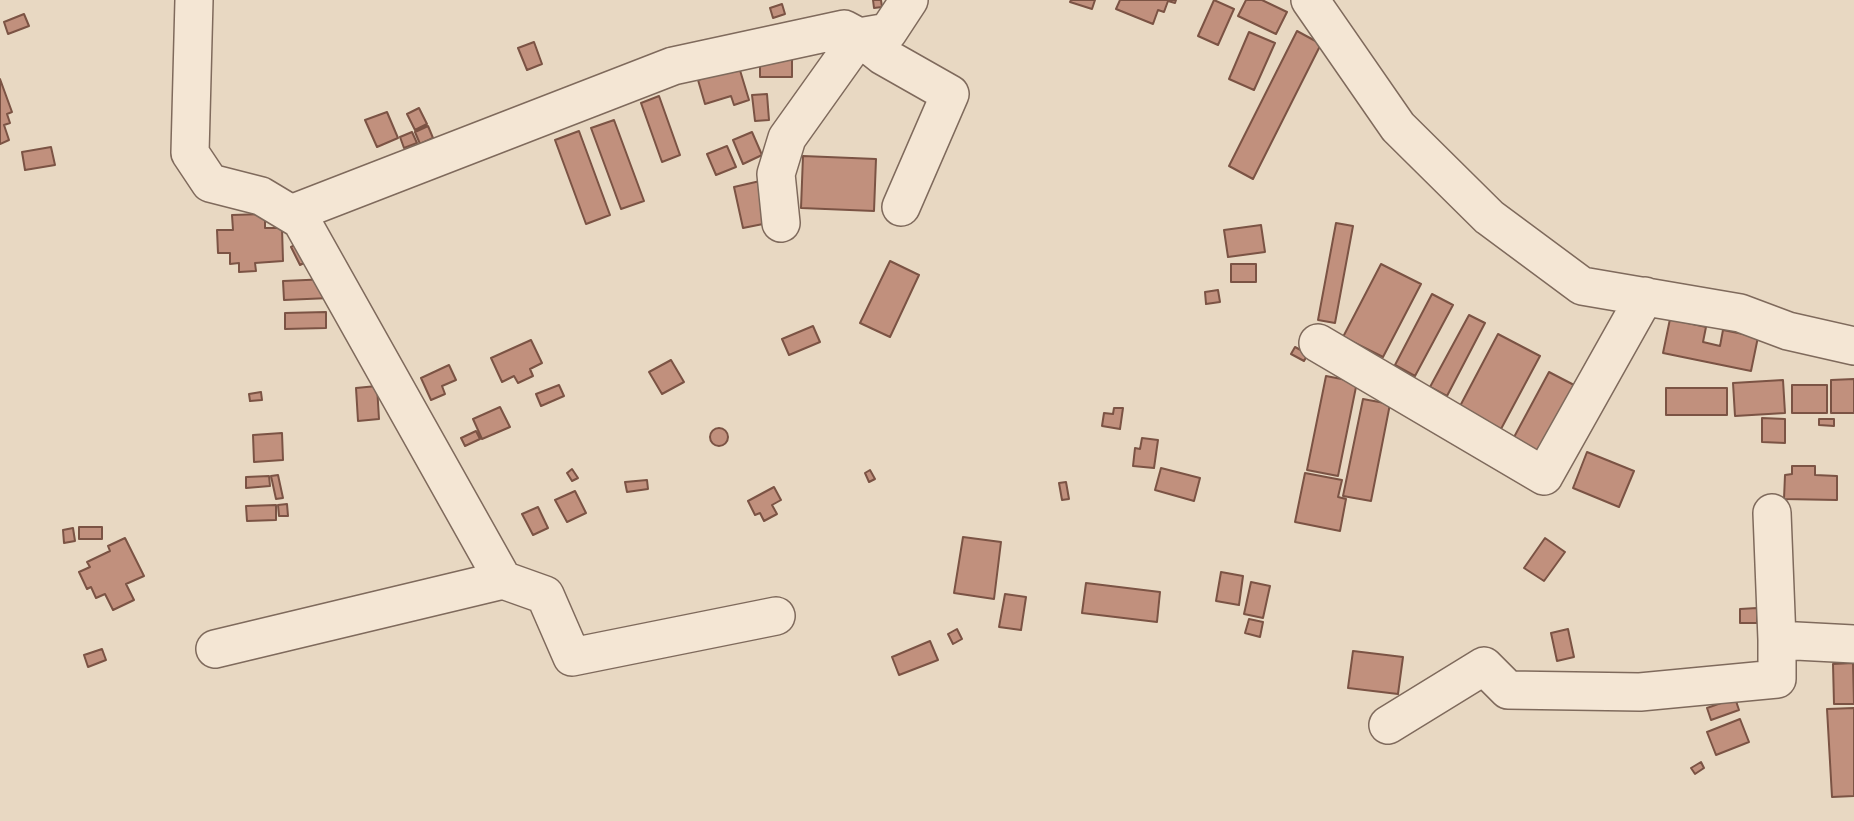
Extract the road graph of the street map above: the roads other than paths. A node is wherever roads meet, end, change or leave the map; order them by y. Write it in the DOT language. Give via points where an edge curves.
graph roads {
  1 [pos="194,0"];
  2 [pos="909,0"];
  3 [pos="1310,0"];
  4 [pos="859,37"];
  5 [pos="901,207"];
  6 [pos="291,214"];
  7 [pos="781,223"];
  8 [pos="1645,296"];
  9 [pos="1318,343"];
  10 [pos="1854,346"];
  11 [pos="1772,513"];
  12 [pos="503,580"];
  13 [pos="776,616"];
  14 [pos="1777,640"];
  15 [pos="1854,645"];
  16 [pos="215,649"];
  17 [pos="1388,724"];
  1 -- 6 [label="street" via="190,152 209,183 261,195"];
  2 -- 4 [label="street" via="887,32"];
  3 -- 8 [label="street" via="1398,127 1489,217 1582,286"];
  4 -- 5 [label="street" via="950,94"];
  4 -- 6 [label="street" via="844,29 673,66"];
  4 -- 7 [label="street" via="787,138 776,174"];
  6 -- 12 [label="street" via="301,220"];
  8 -- 9 [label="street" via="1544,476"];
  8 -- 10 [label="street" via="1740,313 1788,331"];
  11 -- 14 [label="street"];
  12 -- 13 [label="street" via="545,595 572,657"];
  12 -- 16 [label="street"];
  14 -- 15 [label="street"];
  14 -- 17 [label="street" via="1777,679 1640,692 1508,690 1484,666"];
}
